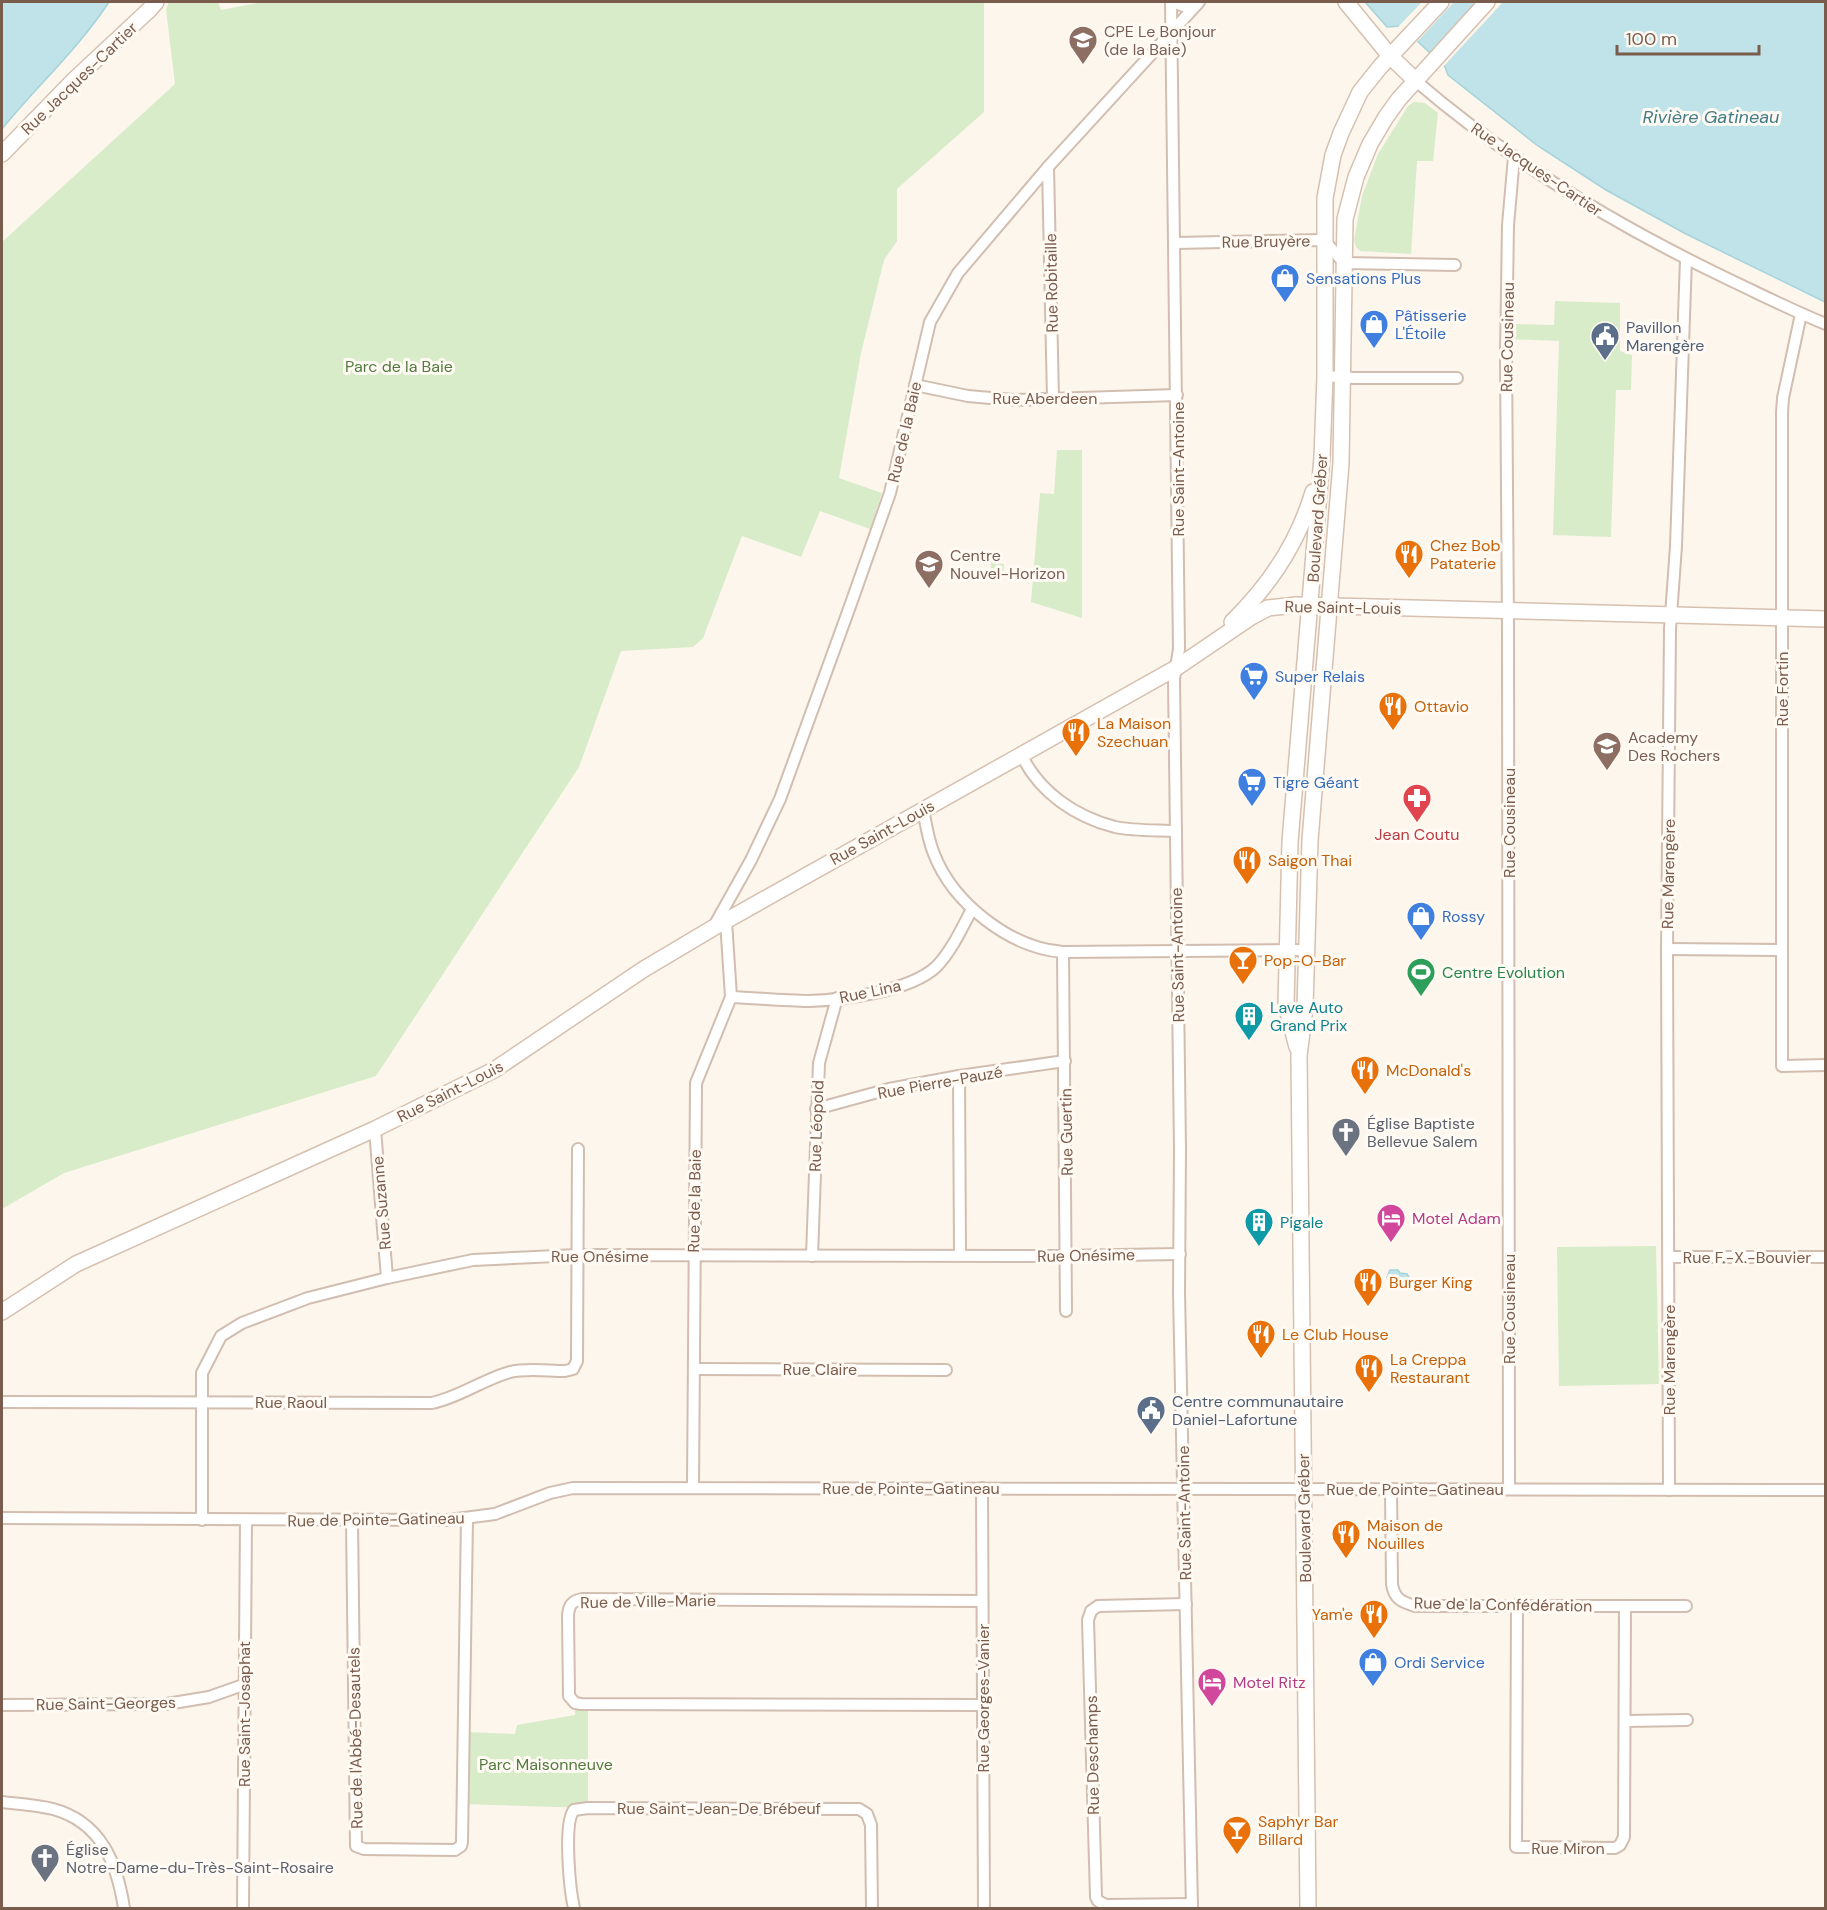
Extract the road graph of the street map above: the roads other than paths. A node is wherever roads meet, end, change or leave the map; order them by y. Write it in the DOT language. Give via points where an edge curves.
graph roads {
  1 [pos="156,2"];
  2 [pos="1172,2"];
  3 [pos="1346,2"];
  4 [pos="1441,2"];
  5 [pos="1487,2"];
  6 [pos="1197,3"];
  7 [pos="1171,31"];
  8 [pos="1390,56"];
  9 [pos="1416,81"];
  10 [pos="2,154"];
  11 [pos="1514,157"];
  12 [pos="1048,167"];
  13 [pos="1324,240"];
  14 [pos="1175,243"];
  15 [pos="1686,259"];
  16 [pos="1344,263"];
  17 [pos="1455,265"];
  18 [pos="1801,314"];
  19 [pos="1826,324"];
  20 [pos="1325,376"];
  21 [pos="1344,378"];
  22 [pos="1457,378"];
  23 [pos="915,386"];
  24 [pos="1177,395"];
  25 [pos="1053,399"];
  26 [pos="1323,457"];
  27 [pos="1310,605"];
  28 [pos="1330,606"];
  29 [pos="1508,610"];
  30 [pos="1670,616"];
  31 [pos="1782,618"];
  32 [pos="1826,619"];
  33 [pos="1202,650"];
  34 [pos="1176,668"];
  35 [pos="1022,756"];
  36 [pos="923,809"];
  37 [pos="1176,831"];
  38 [pos="972,909"];
  39 [pos="720,924"];
  40 [pos="1287,949"];
  41 [pos="1667,949"];
  42 [pos="1306,950"];
  43 [pos="1781,950"];
  44 [pos="1176,951"];
  45 [pos="1063,952"];
  46 [pos="731,997"];
  47 [pos="837,998"];
  48 [pos="1299,1056"];
  49 [pos="1065,1061"];
  50 [pos="1826,1065"];
  51 [pos="959,1076"];
  52 [pos="816,1109"];
  53 [pos="375,1129"];
  54 [pos="578,1149"];
  55 [pos="1180,1254"];
  56 [pos="577,1255"];
  57 [pos="960,1255"];
  58 [pos="694,1256"];
  59 [pos="812,1256"];
  60 [pos="1067,1256"];
  61 [pos="1669,1257"];
  62 [pos="1826,1257"];
  63 [pos="387,1278"];
  64 [pos="1066,1311"];
  65 [pos="2,1312"];
  66 [pos="694,1369"];
  67 [pos="946,1370"];
  68 [pos="2,1402"];
  69 [pos="202,1402"];
  70 [pos="693,1488"];
  71 [pos="982,1488"];
  72 [pos="1184,1489"];
  73 [pos="1303,1489"];
  74 [pos="1391,1489"];
  75 [pos="1509,1489"];
  76 [pos="1669,1490"];
  77 [pos="1826,1490"];
  78 [pos="2,1518"];
  79 [pos="467,1519"];
  80 [pos="202,1520"];
  81 [pos="246,1520"];
  82 [pos="352,1521"];
  83 [pos="982,1601"];
  84 [pos="1186,1604"];
  85 [pos="1517,1605"];
  86 [pos="1625,1606"];
  87 [pos="1686,1606"];
  88 [pos="243,1685"];
  89 [pos="2,1705"];
  90 [pos="983,1705"];
  91 [pos="1687,1720"];
  92 [pos="1626,1721"];
  93 [pos="2,1802"];
  94 [pos="1192,1906"];
  95 [pos="124,1908"];
  96 [pos="243,1908"];
  97 [pos="574,1908"];
  98 [pos="872,1908"];
  99 [pos="984,1908"];
  100 [pos="1308,1908"];
  1 -- 10 [label="main road, Rue Jacques-Cartier"];
  2 -- 6 [label="street" via="1186,7"];
  2 -- 7 [label="street, Rue Saint-Antoine"];
  3 -- 8 [label="main road, Rue Jacques-Cartier"];
  4 -- 8 [label="main road, Boulevard Gréber"];
  5 -- 9 [label="main road, Boulevard Gréber"];
  6 -- 7 [label="street, Rue de la Baie"];
  7 -- 12 [label="street, Rue de la Baie"];
  7 -- 14 [label="street, Rue Saint-Antoine"];
  8 -- 9 [label="main road, Rue Jacques-Cartier"];
  8 -- 13 [label="main road, Boulevard Gréber" via="1360,92 1333,155 1324,198"];
  9 -- 11 [label="street, Rue Jacques-Cartier"];
  9 -- 16 [label="main road, Boulevard Gréber" via="1386,117 1356,177 1345,219"];
  11 -- 15 [label="street, Rue Jacques-Cartier" via="1584,204"];
  11 -- 29 [label="street, Rue Cousineau" via="1506,328"];
  12 -- 23 [label="street, Rue de la Baie" via="958,273 930,322"];
  12 -- 25 [label="street, Rue Robitaille"];
  13 -- 14 [label="street, Rue Bruyère"];
  13 -- 16 [label="street, Rue Bruyère"];
  13 -- 20 [label="main road, Boulevard Gréber"];
  14 -- 24 [label="street, Rue Saint-Antoine"];
  15 -- 18 [label="street, Rue Jacques-Cartier"];
  15 -- 30 [label="street, Rue Marengère"];
  16 -- 17 [label="street"];
  16 -- 21 [label="main road, Boulevard Gréber"];
  18 -- 19 [label="street, Rue Jacques-Cartier"];
  18 -- 31 [label="street, Rue Fortin" via="1782,413"];
  20 -- 21 [label="street"];
  20 -- 26 [label="main road, Boulevard Gréber"];
  21 -- 22 [label="street"];
  21 -- 28 [label="main road, Boulevard Gréber"];
  23 -- 25 [label="street, Rue Aberdeen" via="968,396"];
  23 -- 39 [label="street, Rue de la Baie" via="890,493 802,740 780,799"];
  24 -- 25 [label="street, Rue Aberdeen"];
  24 -- 34 [label="street, Rue Saint-Antoine"];
  26 -- 27 [label="main road, Boulevard Gréber"];
  26 -- 33 [label="main road" via="1299,531 1277,571 1253,601"];
  27 -- 28 [label="main road, Rue Saint-Louis"];
  27 -- 33 [label="main road, Rue Saint-Louis" via="1268,608"];
  27 -- 40 [label="main road, Boulevard Gréber" via="1290,842"];
  28 -- 29 [label="main road, Rue Saint-Louis"];
  28 -- 42 [label="main road, Boulevard Gréber" via="1310,840"];
  29 -- 30 [label="main road, Rue Saint-Louis"];
  29 -- 75 [label="street, Rue Cousineau"];
  30 -- 31 [label="main road, Rue Saint-Louis"];
  30 -- 41 [label="street, Rue Marengère"];
  31 -- 32 [label="main road, Rue Saint-Louis"];
  31 -- 43 [label="street, Rue Fortin"];
  33 -- 34 [label="main road, Rue Saint-Louis"];
  34 -- 35 [label="main road, Rue Saint-Louis"];
  34 -- 37 [label="street, Rue Saint-Antoine"];
  35 -- 36 [label="main road, Rue Saint-Louis"];
  35 -- 37 [label="street" via="1050,795 1076,813 1116,827"];
  36 -- 38 [label="street" via="934,854"];
  36 -- 39 [label="main road, Rue Saint-Louis"];
  37 -- 44 [label="street, Rue Saint-Antoine"];
  38 -- 45 [label="street" via="1028,945"];
  38 -- 47 [label="street, Rue Lina" via="937,965 922,978 883,991"];
  39 -- 46 [label="street, Rue de la Baie"];
  39 -- 53 [label="main road, Rue Saint-Louis" via="644,969 494,1070"];
  40 -- 42 [label="street"];
  40 -- 44 [label="street"];
  40 -- 48 [label="main road, Boulevard Gréber" via="1286,1005"];
  41 -- 43 [label="street"];
  41 -- 61 [label="street, Rue Marengère"];
  42 -- 48 [label="main road, Boulevard Gréber"];
  43 -- 50 [label="street, Rue Fortin" via="1782,1066"];
  44 -- 45 [label="street"];
  44 -- 55 [label="street, Rue Saint-Antoine"];
  45 -- 49 [label="street, Rue Guertin"];
  46 -- 47 [label="street, Rue Lina" via="809,1001"];
  46 -- 58 [label="street, Rue de la Baie" via="696,1083"];
  47 -- 52 [label="street, Rue Léopold" via="819,1063"];
  48 -- 73 [label="main road, Boulevard Gréber"];
  49 -- 51 [label="street, Rue Pierre-Pauzé"];
  49 -- 60 [label="street, Rue Guertin"];
  51 -- 52 [label="street, Rue Pierre-Pauzé" via="889,1089"];
  51 -- 57 [label="street"];
  52 -- 59 [label="street, Rue Léopold"];
  53 -- 63 [label="street, Rue Suzanne"];
  53 -- 65 [label="main road, Rue Saint-Louis" via="76,1264"];
  54 -- 56 [label="street"];
  55 -- 60 [label="street, Rue Onésime"];
  55 -- 72 [label="street, Rue Saint-Antoine"];
  56 -- 58 [label="street, Rue Onésime"];
  56 -- 63 [label="street, Rue Onésime" via="473,1260"];
  56 -- 69 [label="street, Rue Raoul" via="577,1361 573,1369 512,1371 432,1403"];
  57 -- 59 [label="street, Rue Onésime"];
  57 -- 60 [label="street, Rue Onésime"];
  58 -- 59 [label="street, Rue Onésime"];
  58 -- 66 [label="street, Rue de la Baie"];
  60 -- 64 [label="street, Rue Guertin"];
  61 -- 62 [label="street, Rue F.-X.-Bouvier"];
  61 -- 76 [label="street, Rue Marengère"];
  63 -- 69 [label="street, Rue Onésime" via="308,1298 242,1323 221,1336 202,1373"];
  66 -- 67 [label="street, Rue Claire"];
  66 -- 70 [label="street, Rue de la Baie"];
  68 -- 69 [label="street, Rue Raoul"];
  69 -- 80 [label="street, Rue Onésime"];
  70 -- 71 [label="street, Rue de Pointe-Gatineau"];
  70 -- 79 [label="street, Rue de Pointe-Gatineau" via="573,1488"];
  71 -- 72 [label="street, Rue de Pointe-Gatineau"];
  71 -- 83 [label="street, Rue Georges-Vanier"];
  72 -- 73 [label="street, Rue de Pointe-Gatineau"];
  72 -- 84 [label="street, Rue Saint-Antoine"];
  73 -- 74 [label="street, Rue de Pointe-Gatineau"];
  73 -- 100 [label="main road, Boulevard Gréber"];
  74 -- 75 [label="street, Rue de Pointe-Gatineau"];
  74 -- 85 [label="street, Rue de la Confédération" via="1392,1584 1398,1599 1415,1605"];
  75 -- 76 [label="street, Rue de Pointe-Gatineau"];
  76 -- 77 [label="street, Rue de Pointe-Gatineau"];
  78 -- 80 [label="street, Rue de Pointe-Gatineau"];
  79 -- 82 [label="street, Rue de Pointe-Gatineau"];
  79 -- 82 [label="street, Rue de l'Abbé-Desautels" via="462,1842 455,1850 357,1846"];
  80 -- 81 [label="street, Rue de Pointe-Gatineau"];
  81 -- 82 [label="street, Rue de Pointe-Gatineau"];
  81 -- 88 [label="street, Rue Saint-Josaphat"];
  83 -- 90 [label="street, Rue Georges-Vanier"];
  83 -- 90 [label="street, Rue de Ville-Marie" via="582,1599 571,1604 568,1615 569,1695 575,1703"];
  84 -- 94 [label="street, Rue Saint-Antoine"];
  84 -- 94 [label="street, Rue Deschamps" via="1098,1606 1091,1611 1089,1620 1096,1897 1106,1905"];
  85 -- 86 [label="street, Rue de la Confédération"];
  85 -- 92 [label="street, Rue Miron" via="1516,1847 1620,1845 1624,1837"];
  86 -- 87 [label="street, Rue de la Confédération"];
  86 -- 92 [label="street, Rue Miron"];
  88 -- 89 [label="street, Rue Saint-Georges" via="208,1697 167,1704"];
  88 -- 96 [label="street, Rue Saint-Josaphat"];
  90 -- 99 [label="street, Rue Georges-Vanier"];
  91 -- 92 [label="street"];
  93 -- 95 [label="street" via="52,1809 74,1816 88,1826 107,1851"];
  97 -- 98 [label="street, Rue Saint-Jean-De Brébeuf" via="569,1882 571,1814 579,1808 634,1808 860,1809 871,1825"];
}
